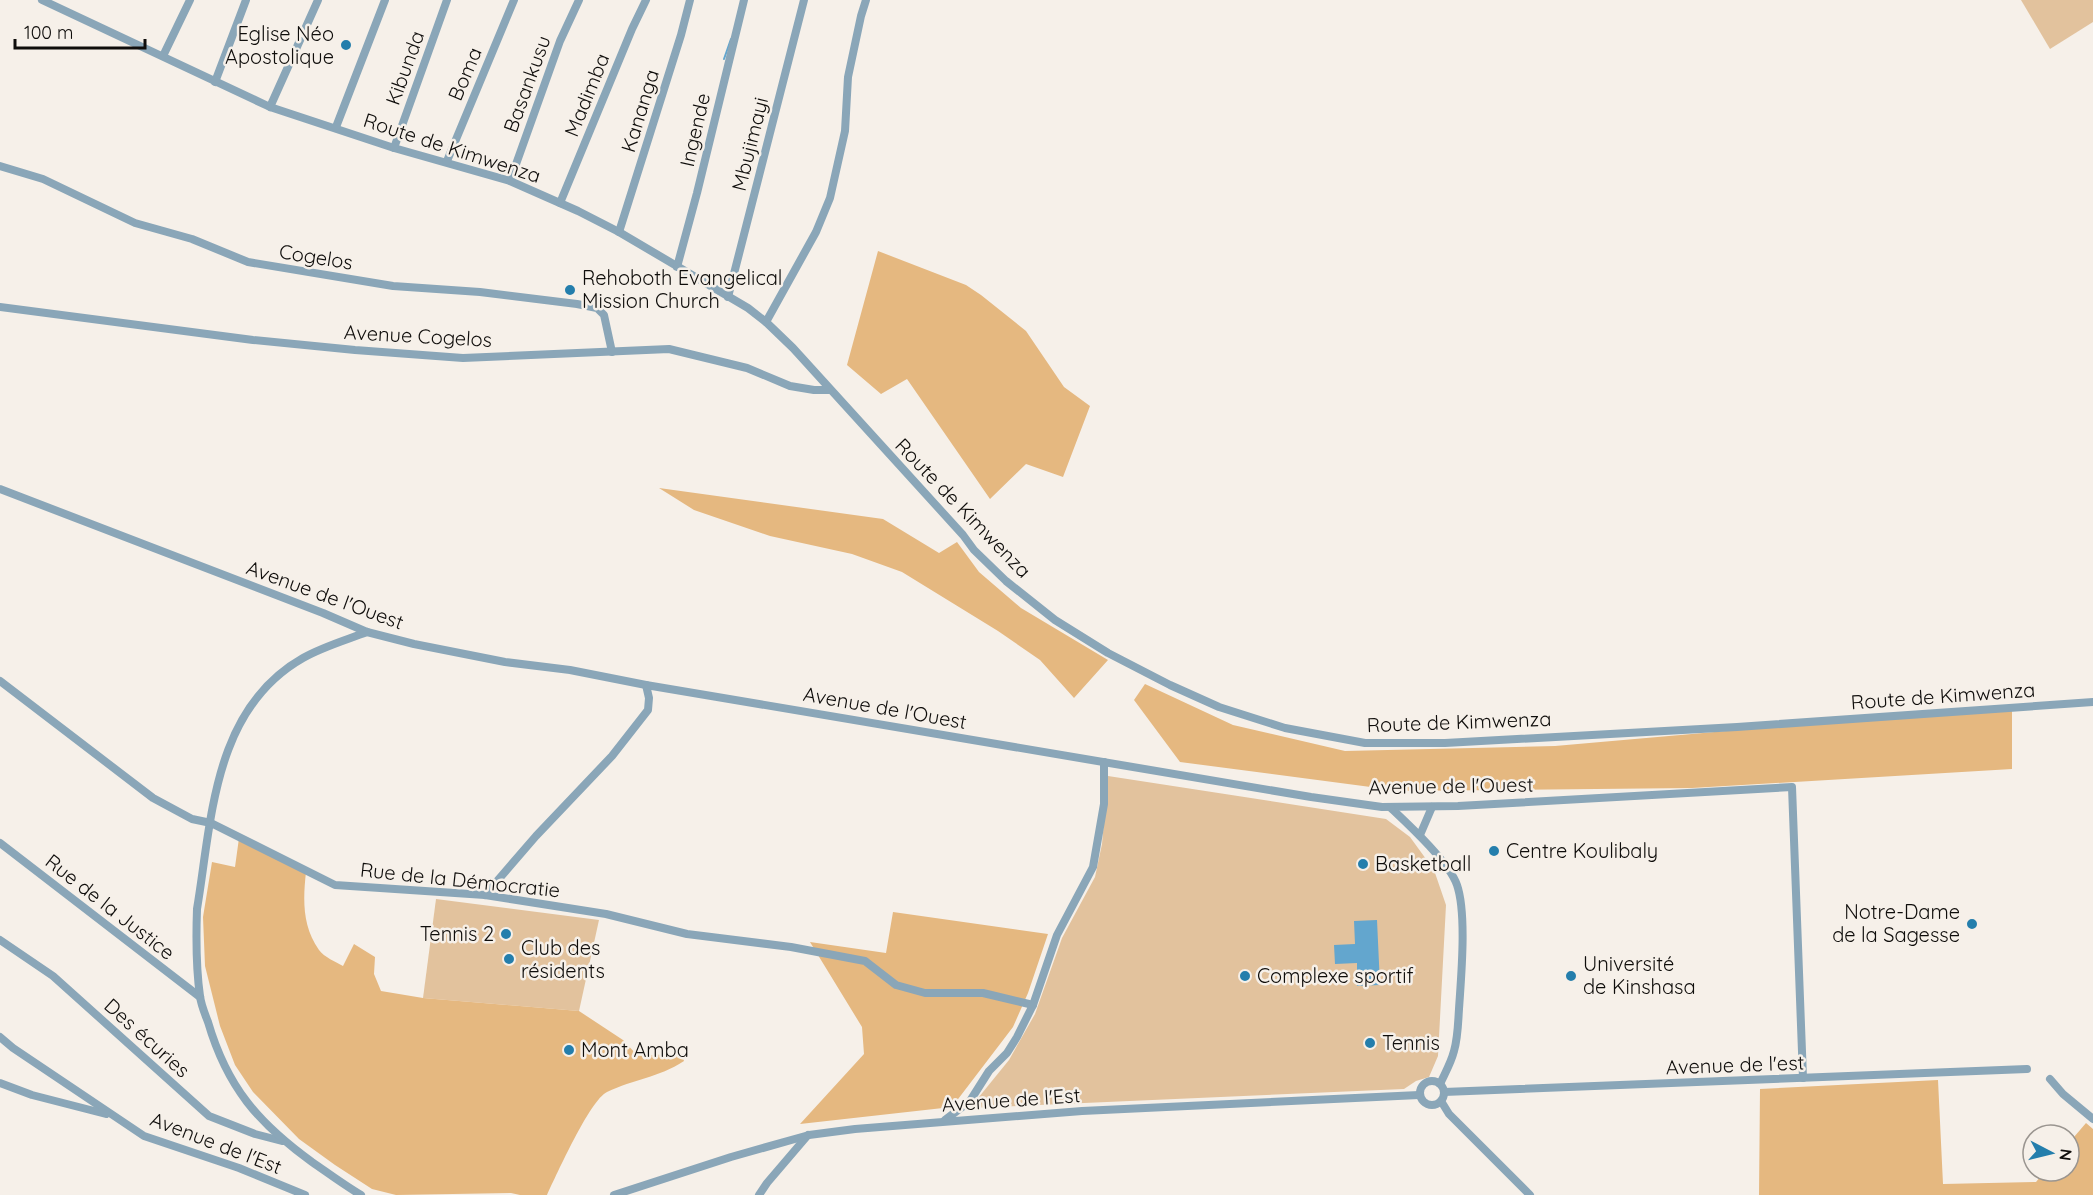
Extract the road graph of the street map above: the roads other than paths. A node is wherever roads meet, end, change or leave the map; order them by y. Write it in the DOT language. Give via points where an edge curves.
graph roads {
  1 [pos="42,0"];
  2 [pos="189,0"];
  3 [pos="246,0"];
  4 [pos="318,0"];
  5 [pos="386,0"];
  6 [pos="447,0"];
  7 [pos="514,0"];
  8 [pos="579,0"];
  9 [pos="646,0"];
  10 [pos="690,0"];
  11 [pos="744,0"];
  12 [pos="804,0"];
  13 [pos="866,0"];
  14 [pos="163,56"];
  15 [pos="215,82"];
  16 [pos="270,106"];
  17 [pos="336,127"];
  18 [pos="394,148"];
  19 [pos="447,161"];
  20 [pos="0,166"];
  21 [pos="510,181"];
  22 [pos="560,203"];
  23 [pos="619,232"];
  24 [pos="677,267"];
  25 [pos="728,297"];
  26 [pos="0,307"];
  27 [pos="766,322"];
  28 [pos="612,352"];
  29 [pos="830,390"];
  30 [pos="0,489"];
  31 [pos="367,632"];
  32 [pos="0,681"];
  33 [pos="645,685"];
  34 [pos="2093,702"];
  35 [pos="1104,762"];
  36 [pos="1432,807"];
  37 [pos="1391,808"];
  38 [pos="211,823"];
  39 [pos="1420,835"];
  40 [pos="0,843"];
  41 [pos="485,895"];
  42 [pos="0,940"];
  43 [pos="200,997"];
  44 [pos="1033,1005"];
  45 [pos="0,1037"];
  46 [pos="2026,1069"];
  47 [pos="1803,1078"];
  48 [pos="2050,1079"];
  49 [pos="0,1083"];
  50 [pos="1442,1088"];
  51 [pos="1419,1095"];
  52 [pos="1441,1101"];
  53 [pos="113,1116"];
  54 [pos="2093,1119"];
  55 [pos="945,1120"];
  56 [pos="809,1135"];
  57 [pos="283,1141"];
  58 [pos="305,1195"];
  59 [pos="361,1195"];
  60 [pos="614,1195"];
  61 [pos="759,1195"];
  62 [pos="1530,1195"];
  1 -- 14 [label="street, Route de Kimwenza"];
  2 -- 14 [label="street"];
  3 -- 15 [label="street"];
  4 -- 16 [label="street"];
  5 -- 17 [label="street"];
  6 -- 18 [label="street, Kibunda"];
  7 -- 19 [label="street, Boma"];
  8 -- 21 [label="street, Basankusu" via="560,41"];
  9 -- 22 [label="street, Madimba"];
  10 -- 23 [label="street, Kananga"];
  11 -- 24 [label="street, Ingende"];
  12 -- 25 [label="street, Mbujimayi"];
  13 -- 27 [label="street" via="848,77 844,131 830,198 816,232"];
  14 -- 15 [label="street, Route de Kimwenza"];
  15 -- 16 [label="street, Route de Kimwenza"];
  16 -- 17 [label="street, Route de Kimwenza"];
  17 -- 18 [label="street, Route de Kimwenza"];
  18 -- 19 [label="street, Route de Kimwenza"];
  19 -- 21 [label="street, Route de Kimwenza"];
  20 -- 28 [label="street, Cogelos" via="43,179 135,224 192,239 248,262 393,286 597,308 604,315"];
  21 -- 22 [label="street, Route de Kimwenza"];
  22 -- 23 [label="street, Route de Kimwenza"];
  23 -- 24 [label="street, Route de Kimwenza"];
  24 -- 25 [label="street, Route de Kimwenza"];
  25 -- 27 [label="street, Route de Kimwenza"];
  26 -- 28 [label="street, Avenue Cogelos" via="355,350 463,357"];
  27 -- 29 [label="street, Route de Kimwenza"];
  28 -- 29 [label="street, Avenue Cogelos" via="669,349 747,369 790,386"];
  29 -- 34 [label="street, Route de Kimwenza" via="974,550 1055,620 1170,685 1219,707 1285,728 1365,743 1445,743"];
  30 -- 31 [label="street, Avenue de l'Ouest"];
  31 -- 33 [label="street, Avenue de l'Ouest" via="505,662"];
  31 -- 38 [label="street" via="303,658 269,683 244,714 226,752 215,789"];
  32 -- 38 [label="street, Rue de la Démocratie" via="153,798 192,819"];
  33 -- 35 [label="street, Avenue de l'Ouest"];
  33 -- 41 [label="street" via="648,710 612,756"];
  35 -- 37 [label="street, Avenue de l'Ouest"];
  35 -- 44 [label="street" via="1104,804 1094,867 1057,935"];
  36 -- 37 [label="street, Avenue de l'Ouest"];
  36 -- 39 [label="street"];
  36 -- 47 [label="street, Avenue de l'Ouest" via="1792,787"];
  37 -- 39 [label="street"];
  38 -- 41 [label="street, Rue de la Démocratie" via="335,885"];
  38 -- 43 [label="street" via="197,909"];
  39 -- 50 [label="street" via="1458,886 1462,919 1455,1048"];
  40 -- 43 [label="street, Rue de la Justice"];
  41 -- 44 [label="street, Rue de la Démocratie" via="606,914 687,934 865,960 897,985 925,993 983,993"];
  42 -- 57 [label="street, Des écuries" via="54,976 208,1116"];
  43 -- 57 [label="street" via="213,1039 236,1087 256,1115"];
  44 -- 55 [label="street" via="1007,1053 989,1071 970,1101"];
  45 -- 53 [label="street, Avenue de l'Est"];
  46 -- 47 [label="street, Avenue de l'est"];
  47 -- 50 [label="street, Avenue de l'est"];
  48 -- 54 [label="street"];
  49 -- 53 [label="street"];
  50 -- 51 [label="street, Avenue de l'Est" via="1433,1081 1426,1083"];
  50 -- 52 [label="street"];
  51 -- 52 [label="street, Avenue de l'Est" via="1429,1105"];
  51 -- 55 [label="street, Avenue de l'Est"];
  52 -- 62 [label="street" via="1449,1114"];
  53 -- 58 [label="street, Avenue de l'Est" via="144,1136"];
  55 -- 56 [label="street, Avenue de l'Est"];
  56 -- 60 [label="street, Avenue de l'Est"];
  56 -- 61 [label="street"];
  57 -- 59 [label="street"];
}
